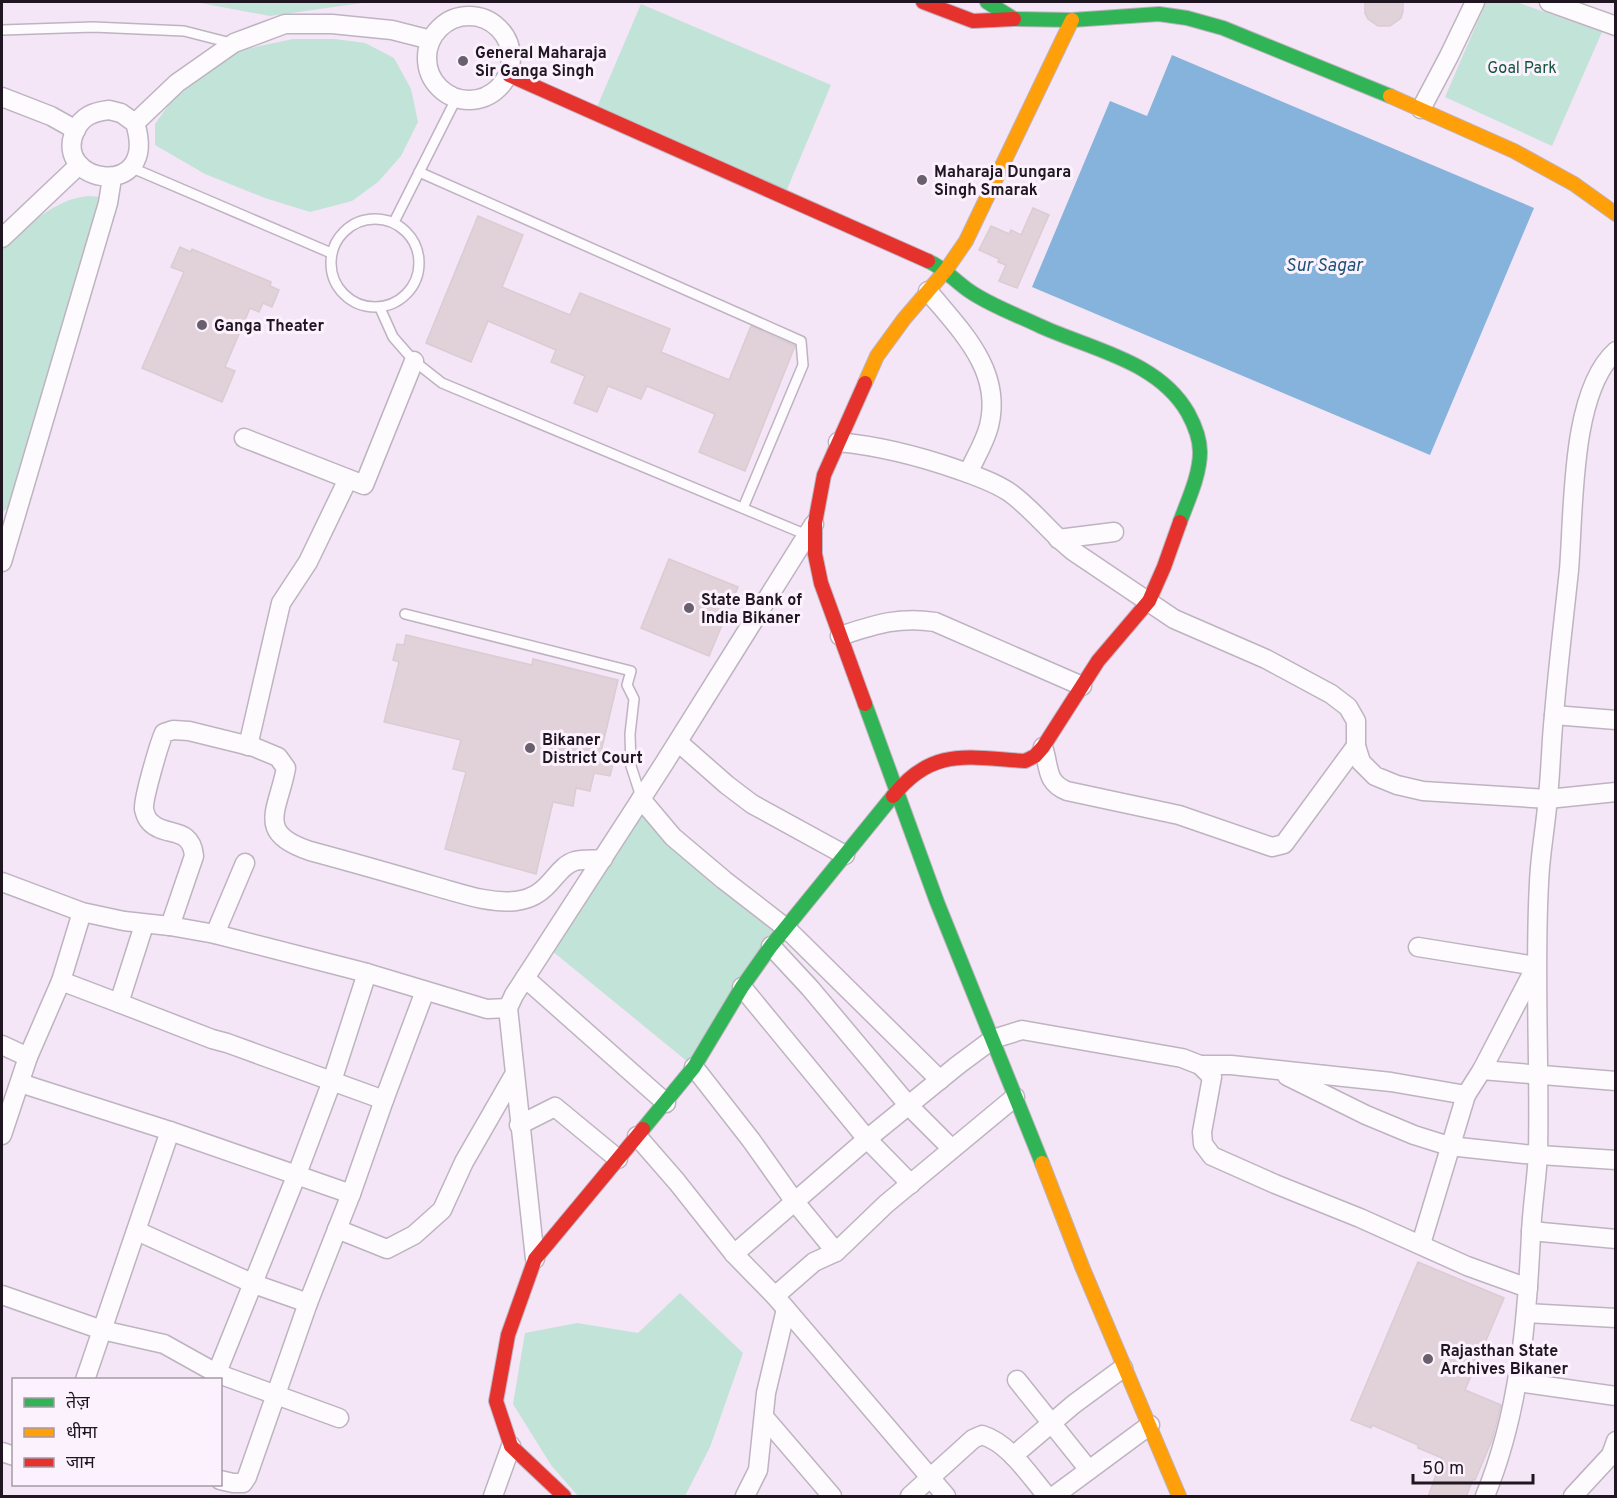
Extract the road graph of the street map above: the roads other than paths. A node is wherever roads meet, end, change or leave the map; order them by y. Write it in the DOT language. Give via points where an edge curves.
graph roads {
  1 [pos="923,2"];
  2 [pos="987,2"];
  3 [pos="1475,2"];
  4 [pos="1549,2"];
  5 [pos="486,10"];
  6 [pos="1014,19"];
  7 [pos="1072,20"];
  8 [pos="1616,26"];
  9 [pos="2,30"];
  10 [pos="431,40"];
  11 [pos="234,44"];
  12 [pos="509,75"];
  13 [pos="2,97"];
  14 [pos="456,99"];
  15 [pos="1421,109"];
  16 [pos="135,123"];
  17 [pos="76,130"];
  18 [pos="79,165"];
  19 [pos="130,167"];
  20 [pos="419,172"];
  21 [pos="112,178"];
  22 [pos="1616,214"];
  23 [pos="394,222"];
  24 [pos="2,238"];
  25 [pos="331,252"];
  26 [pos="946,270"];
  27 [pos="928,291"];
  28 [pos="380,308"];
  29 [pos="1616,351"];
  30 [pos="414,361"];
  31 [pos="244,438"];
  32 [pos="838,442"];
  33 [pos="968,473"];
  34 [pos="348,479"];
  35 [pos="743,508"];
  36 [pos="811,529"];
  37 [pos="1114,532"];
  38 [pos="1058,539"];
  39 [pos="3,551"];
  40 [pos="1149,602"];
  41 [pos="405,614"];
  42 [pos="840,636"];
  43 [pos="1082,686"];
  44 [pos="1554,715"];
  45 [pos="1616,720"];
  46 [pos="678,742"];
  47 [pos="248,746"];
  48 [pos="1356,746"];
  49 [pos="1043,747"];
  50 [pos="896,792"];
  51 [pos="1616,792"];
  52 [pos="641,799"];
  53 [pos="1548,799"];
  54 [pos="845,855"];
  55 [pos="603,859"];
  56 [pos="245,863"];
  57 [pos="2,882"];
  58 [pos="82,912"];
  59 [pos="144,925"];
  60 [pos="170,926"];
  61 [pos="786,928"];
  62 [pos="215,934"];
  63 [pos="771,946"];
  64 [pos="1418,947"];
  65 [pos="1536,966"];
  66 [pos="367,973"];
  67 [pos="525,978"];
  68 [pos="61,981"];
  69 [pos="742,987"];
  70 [pos="425,991"];
  71 [pos="119,1003"];
  72 [pos="508,1008"];
  73 [pos="993,1039"];
  74 [pos="2,1045"];
  75 [pos="28,1057"];
  76 [pos="1200,1065"];
  77 [pos="694,1067"];
  78 [pos="1273,1070"];
  79 [pos="1482,1070"];
  80 [pos="514,1075"];
  81 [pos="1538,1075"];
  82 [pos="940,1080"];
  83 [pos="332,1081"];
  84 [pos="1616,1081"];
  85 [pos="20,1083"];
  86 [pos="1466,1095"];
  87 [pos="1016,1097"];
  88 [pos="384,1100"];
  89 [pos="666,1103"];
  90 [pos="909,1106"];
  91 [pos="519,1125"];
  92 [pos="170,1131"];
  93 [pos="2,1135"];
  94 [pos="637,1136"];
  95 [pos="867,1139"];
  96 [pos="1449,1146"];
  97 [pos="951,1149"];
  98 [pos="1538,1154"];
  99 [pos="618,1159"];
  100 [pos="1616,1160"];
  101 [pos="297,1174"];
  102 [pos="911,1184"];
  103 [pos="351,1194"];
  104 [pos="795,1202"];
  105 [pos="337,1229"];
  106 [pos="1531,1231"];
  107 [pos="137,1232"];
  108 [pos="1616,1239"];
  109 [pos="1421,1244"];
  110 [pos="836,1252"];
  111 [pos="734,1254"];
  112 [pos="535,1260"];
  113 [pos="254,1284"];
  114 [pos="1528,1288"];
  115 [pos="2,1295"];
  116 [pos="308,1303"];
  117 [pos="781,1303"];
  118 [pos="1526,1313"];
  119 [pos="1616,1318"];
  120 [pos="102,1330"];
  121 [pos="1123,1368"];
  122 [pos="215,1376"];
  123 [pos="86,1378"];
  124 [pos="222,1378"];
  125 [pos="1017,1380"];
  126 [pos="1518,1382"];
  127 [pos="276,1394"];
  128 [pos="1616,1396"];
  129 [pos="339,1418"];
  130 [pos="765,1418"];
  131 [pos="1051,1423"];
  132 [pos="1150,1425"];
  133 [pos="1616,1441"];
  134 [pos="511,1446"];
  135 [pos="1013,1456"];
  136 [pos="1089,1470"];
  137 [pos="931,1478"];
  138 [pos="222,1480"];
  139 [pos="1175,1495"];
  140 [pos="493,1497"];
  141 [pos="564,1497"];
  142 [pos="745,1497"];
  143 [pos="832,1497"];
  144 [pos="910,1497"];
  145 [pos="946,1497"];
  146 [pos="1047,1497"];
  147 [pos="1054,1497"];
  148 [pos="1485,1497"];
  149 [pos="1573,1497"];
  1 -- 6 [label="street" via="973,21"];
  2 -- 6 [label="street"];
  3 -- 15 [label="street"];
  4 -- 8 [label="street"];
  5 -- 10 [label="street" via="444,23"];
  5 -- 12 [label="street" via="506,36 512,52"];
  6 -- 7 [label="street"];
  7 -- 15 [label="street" via="1159,14 1187,18 1223,28"];
  7 -- 26 [label="street" via="966,240"];
  9 -- 11 [label="lane" via="93,27 184,31"];
  10 -- 11 [label="street" via="392,30 285,24"];
  10 -- 14 [label="street" via="425,56 427,72 437,88"];
  11 -- 16 [label="street" via="177,83"];
  12 -- 14 [label="street" via="485,99"];
  12 -- 26 [label="street"];
  13 -- 17 [label="street"];
  14 -- 20 [label="lane"];
  15 -- 22 [label="street" via="1574,183"];
  16 -- 17 [label="street" via="109,110 94,112"];
  16 -- 19 [label="street" via="140,146"];
  17 -- 18 [label="street" via="72,145"];
  18 -- 21 [label="street" via="98,177"];
  18 -- 24 [label="street"];
  19 -- 21 [label="street"];
  19 -- 25 [label="lane"];
  20 -- 23 [label="lane"];
  20 -- 35 [label="lane" via="801,341 803,365"];
  21 -- 39 [label="street" via="108,203"];
  23 -- 25 [label="lane" via="363,220 338,238"];
  23 -- 28 [label="lane" via="414,242 419,270 406,296"];
  25 -- 28 [label="lane" via="333,281 341,293 359,305"];
  26 -- 27 [label="street"];
  26 -- 40 [label="street" via="969,291 992,303 1136,365 1180,399 1195,426 1200,452 1194,483"];
  27 -- 32 [label="street" via="877,356"];
  27 -- 33 [label="street" via="973,345 990,388 992,411 988,428"];
  28 -- 30 [label="lane" via="393,337"];
  29 -- 44 [label="street" via="1596,377 1578,449"];
  30 -- 34 [label="street" via="364,485"];
  30 -- 35 [label="lane" via="442,383"];
  31 -- 34 [label="street"];
  32 -- 33 [label="street" via="905,452"];
  32 -- 36 [label="street" via="824,475"];
  33 -- 38 [label="street" via="1008,491"];
  34 -- 47 [label="street" via="308,562 281,603"];
  35 -- 36 [label="lane"];
  36 -- 42 [label="street" via="821,583"];
  36 -- 46 [label="street"];
  37 -- 38 [label="street"];
  38 -- 40 [label="street"];
  40 -- 43 [label="street" via="1098,661"];
  40 -- 48 [label="street" via="1174,619 1266,659 1331,694 1348,707 1356,721"];
  41 -- 52 [label="lane" via="631,671 627,685 634,699 631,766"];
  42 -- 43 [label="street" via="888,621 935,622"];
  42 -- 50 [label="street"];
  43 -- 49 [label="street"];
  44 -- 45 [label="street"];
  44 -- 53 [label="street"];
  46 -- 52 [label="street"];
  46 -- 54 [label="street" via="752,804"];
  47 -- 55 [label="street" via="268,752 286,768 275,828 291,845 500,901 535,896 574,861"];
  47 -- 60 [label="street" via="173,730 164,733 159,743 144,808 148,821 188,839 194,856"];
  48 -- 49 [label="street" via="1284,844 1272,847 1179,815 1055,786"];
  48 -- 53 [label="street" via="1361,762 1375,776 1396,785 1423,791"];
  49 -- 50 [label="street" via="1024,761 955,757 937,762 923,768"];
  50 -- 54 [label="street"];
  50 -- 73 [label="street"];
  51 -- 53 [label="street"];
  52 -- 55 [label="street"];
  52 -- 61 [label="street" via="673,837"];
  53 -- 65 [label="street" via="1539,881"];
  54 -- 61 [label="street"];
  55 -- 67 [label="street"];
  56 -- 62 [label="street"];
  57 -- 58 [label="street"];
  58 -- 59 [label="street"];
  58 -- 68 [label="street"];
  59 -- 60 [label="street"];
  59 -- 71 [label="street"];
  60 -- 62 [label="street"];
  61 -- 63 [label="street"];
  61 -- 82 [label="street"];
  62 -- 66 [label="street"];
  63 -- 69 [label="street"];
  63 -- 90 [label="street"];
  64 -- 65 [label="street"];
  65 -- 79 [label="street"];
  65 -- 81 [label="street"];
  66 -- 70 [label="street"];
  66 -- 83 [label="street"];
  67 -- 72 [label="street"];
  67 -- 89 [label="street"];
  68 -- 71 [label="street"];
  68 -- 75 [label="street"];
  69 -- 77 [label="street"];
  69 -- 95 [label="street"];
  70 -- 72 [label="street" via="487,1009"];
  70 -- 88 [label="street"];
  71 -- 83 [label="street"];
  72 -- 80 [label="street"];
  73 -- 76 [label="street" via="1022,1030 1182,1058"];
  73 -- 82 [label="street"];
  73 -- 87 [label="street"];
  74 -- 75 [label="street"];
  75 -- 85 [label="street"];
  76 -- 78 [label="street"];
  76 -- 109 [label="street" via="1212,1077 1202,1132 1203,1144 1212,1156"];
  77 -- 89 [label="street"];
  77 -- 104 [label="street"];
  78 -- 86 [label="street" via="1391,1082"];
  78 -- 96 [label="street" via="1414,1135"];
  79 -- 81 [label="street"];
  79 -- 86 [label="street"];
  80 -- 91 [label="street"];
  80 -- 105 [label="street" via="464,1162 442,1210 414,1235 387,1249"];
  81 -- 84 [label="street"];
  81 -- 98 [label="street"];
  82 -- 90 [label="street"];
  83 -- 88 [label="street"];
  83 -- 101 [label="street"];
  85 -- 92 [label="street"];
  85 -- 93 [label="street"];
  86 -- 96 [label="street"];
  87 -- 97 [label="street"];
  87 -- 121 [label="street"];
  88 -- 103 [label="street"];
  89 -- 94 [label="street"];
  90 -- 95 [label="street"];
  90 -- 97 [label="street"];
  91 -- 99 [label="street" via="555,1107"];
  91 -- 112 [label="street"];
  92 -- 101 [label="street"];
  92 -- 107 [label="street"];
  94 -- 99 [label="street"];
  94 -- 111 [label="street"];
  95 -- 102 [label="street"];
  95 -- 104 [label="street"];
  96 -- 98 [label="street"];
  96 -- 109 [label="street"];
  97 -- 102 [label="street"];
  98 -- 100 [label="street"];
  98 -- 106 [label="street"];
  99 -- 112 [label="street"];
  101 -- 103 [label="street"];
  101 -- 113 [label="street"];
  102 -- 110 [label="street"];
  103 -- 105 [label="street"];
  104 -- 110 [label="street"];
  104 -- 111 [label="street"];
  105 -- 116 [label="street"];
  106 -- 108 [label="street"];
  106 -- 114 [label="street"];
  107 -- 113 [label="street"];
  107 -- 120 [label="street"];
  109 -- 114 [label="street"];
  110 -- 117 [label="street" via="814,1262"];
  111 -- 117 [label="street"];
  112 -- 134 [label="street" via="508,1335 496,1401"];
  113 -- 116 [label="street"];
  113 -- 122 [label="street"];
  114 -- 118 [label="street"];
  115 -- 120 [label="street"];
  116 -- 127 [label="street"];
  117 -- 130 [label="street"];
  117 -- 137 [label="street"];
  118 -- 119 [label="street"];
  118 -- 126 [label="street"];
  120 -- 122 [label="street" via="164,1344"];
  120 -- 123 [label="street"];
  121 -- 131 [label="street"];
  121 -- 132 [label="street"];
  124 -- 127 [label="street"];
  125 -- 131 [label="street"];
  126 -- 128 [label="street"];
  126 -- 148 [label="street"];
  127 -- 129 [label="street"];
  127 -- 138 [label="street" via="247,1477 243,1483"];
  130 -- 142 [label="street" via="758,1470"];
  130 -- 143 [label="street"];
  131 -- 135 [label="street"];
  131 -- 136 [label="street"];
  132 -- 136 [label="street"];
  132 -- 139 [label="street"];
  133 -- 149 [label="street" via="1611,1455"];
  134 -- 140 [label="street"];
  134 -- 141 [label="street"];
  135 -- 137 [label="street" via="982,1434"];
  135 -- 146 [label="street"];
  136 -- 147 [label="street"];
  137 -- 144 [label="street"];
  137 -- 145 [label="street"];
}
